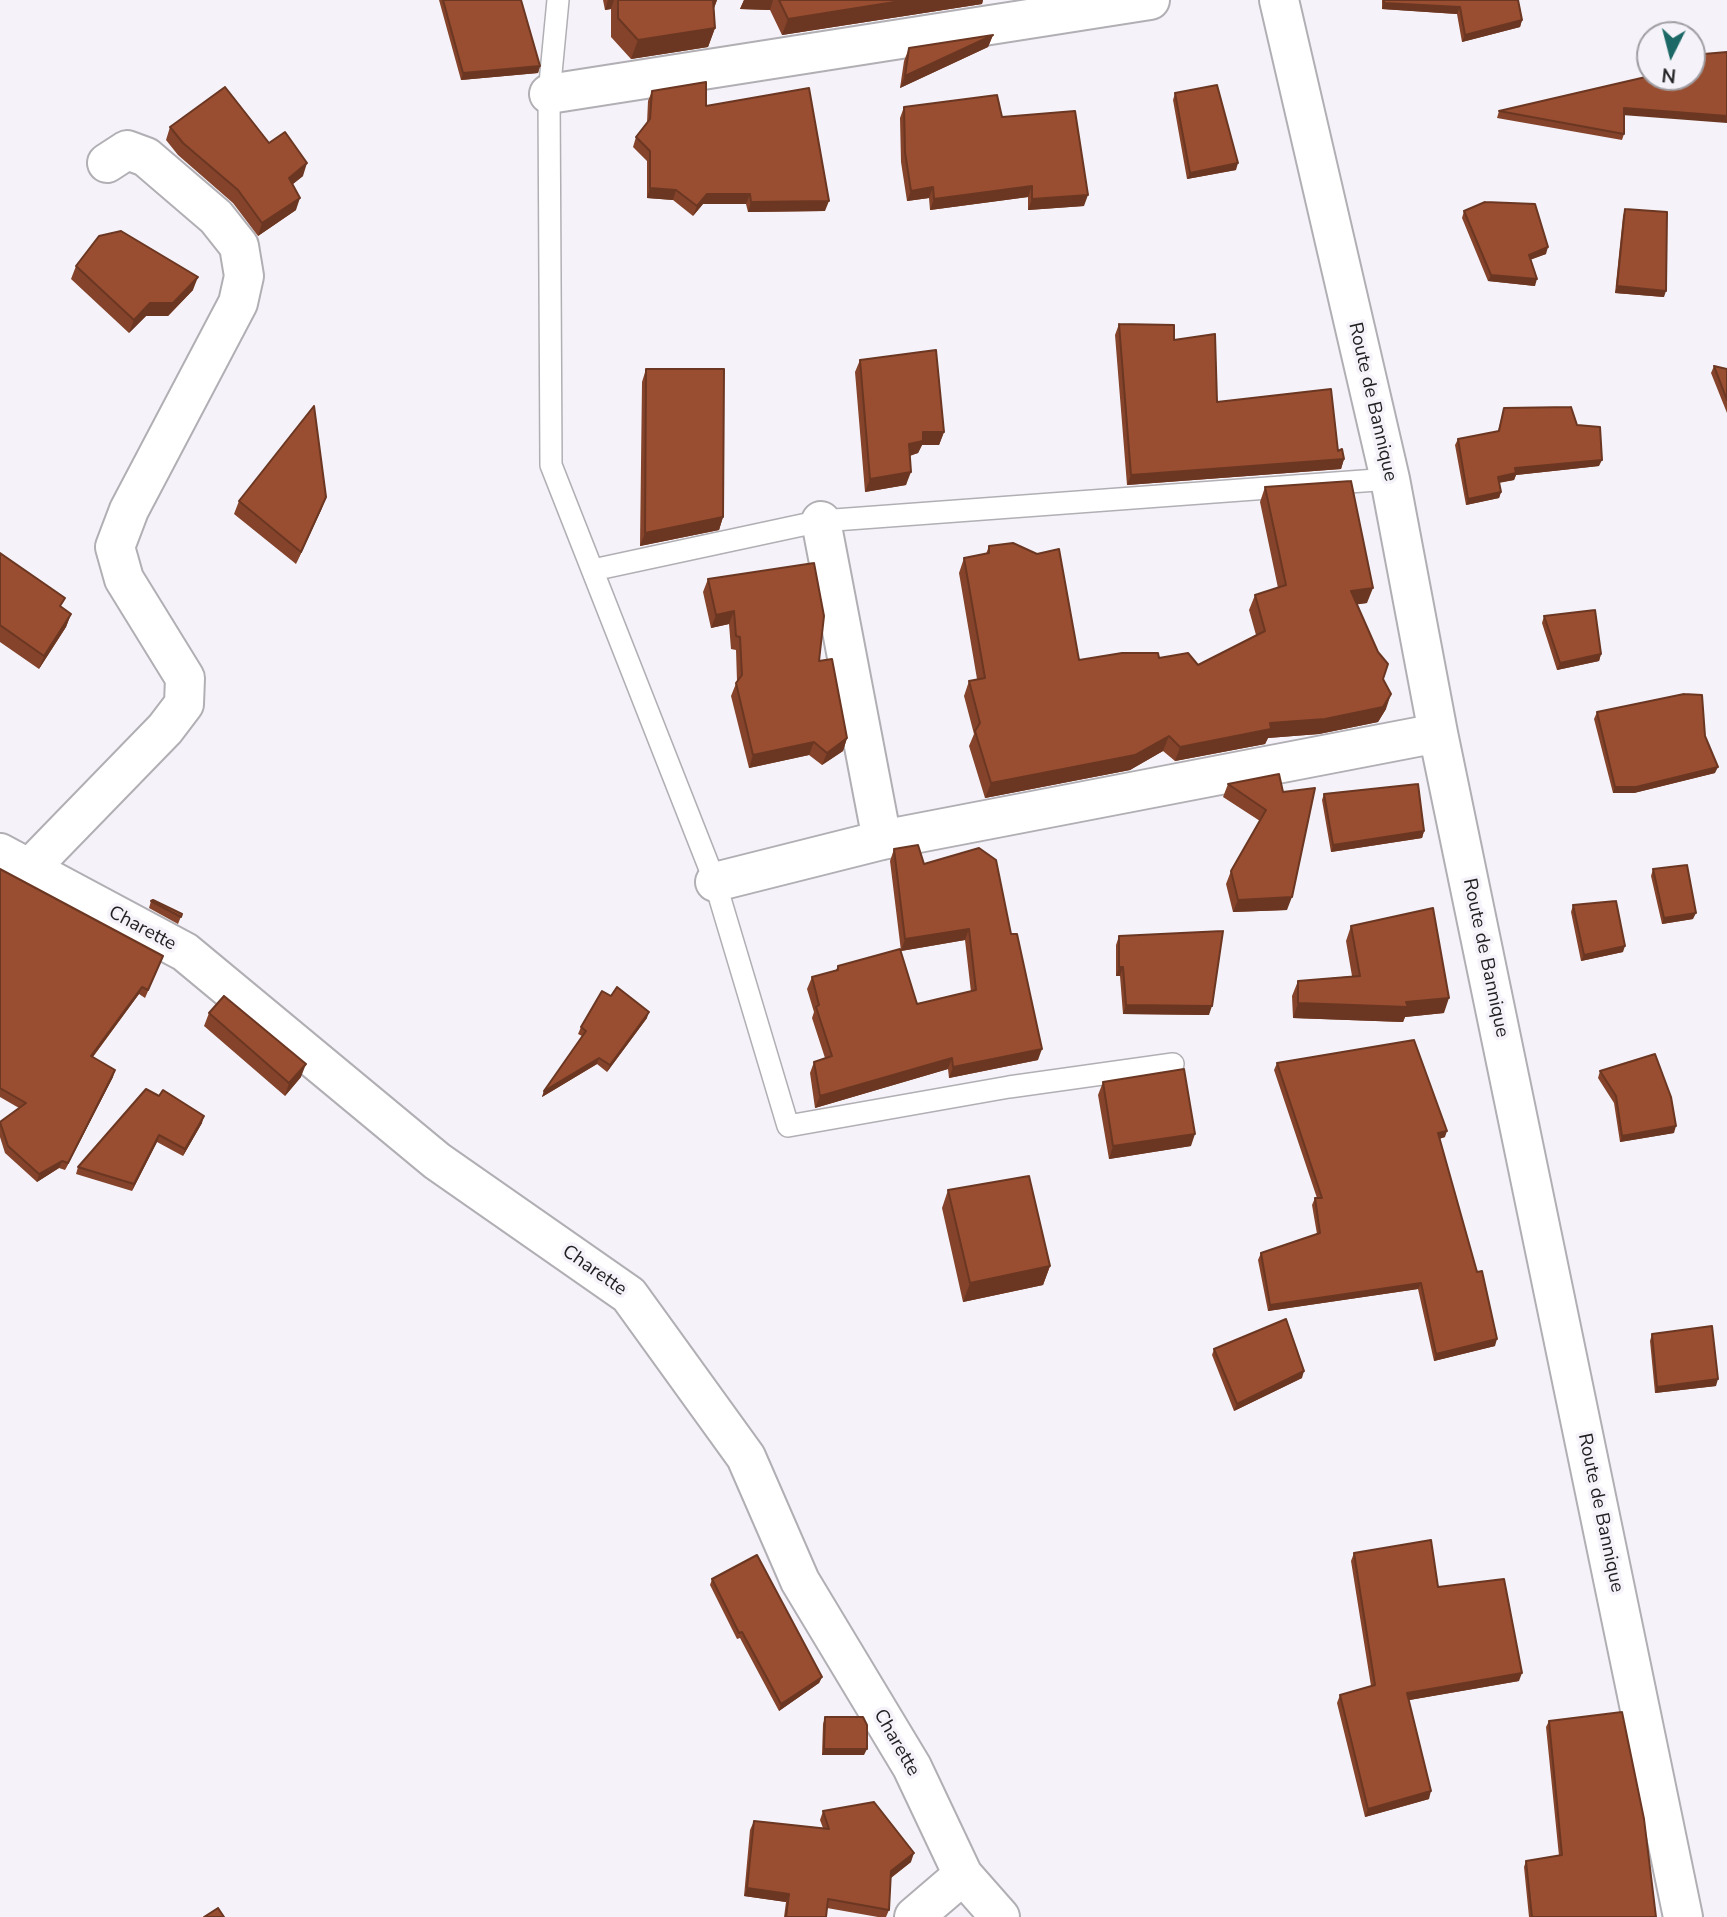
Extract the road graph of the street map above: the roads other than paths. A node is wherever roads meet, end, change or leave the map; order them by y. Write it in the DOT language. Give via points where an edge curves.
graph roads {
  1 [pos="558,0"];
  2 [pos="1150,0"];
  3 [pos="1279,0"];
  4 [pos="549,94"];
  5 [pos="107,163"];
  6 [pos="1390,478"];
  7 [pos="821,521"];
  8 [pos="593,570"];
  9 [pos="1438,733"];
  10 [pos="882,840"];
  11 [pos="14,861"];
  12 [pos="715,882"];
  13 [pos="1173,1064"];
  14 [pos="963,1875"];
  15 [pos="914,1917"];
  16 [pos="1000,1917"];
  17 [pos="1683,1917"];
  1 -- 4 [label="lane"];
  2 -- 4 [label="street"];
  3 -- 6 [label="street, Route de Bannique"];
  4 -- 8 [label="lane" via="551,465"];
  5 -- 11 [label="street" via="127,150 146,157 216,217 239,246 244,276 238,303 129,510 115,547 124,579 185,678 184,704 165,729"];
  6 -- 7 [label="lane"];
  6 -- 9 [label="street, Route de Bannique"];
  7 -- 8 [label="lane"];
  7 -- 10 [label="street"];
  8 -- 12 [label="lane"];
  9 -- 10 [label="street"];
  9 -- 17 [label="street, Route de Bannique"];
  10 -- 12 [label="street"];
  11 -- 14 [label="street, Charette" via="185,951 437,1161 629,1294 746,1457 800,1581 912,1767"];
  12 -- 13 [label="lane" via="788,1126"];
  14 -- 15 [label="street"];
  14 -- 16 [label="street, Charette"];
}
